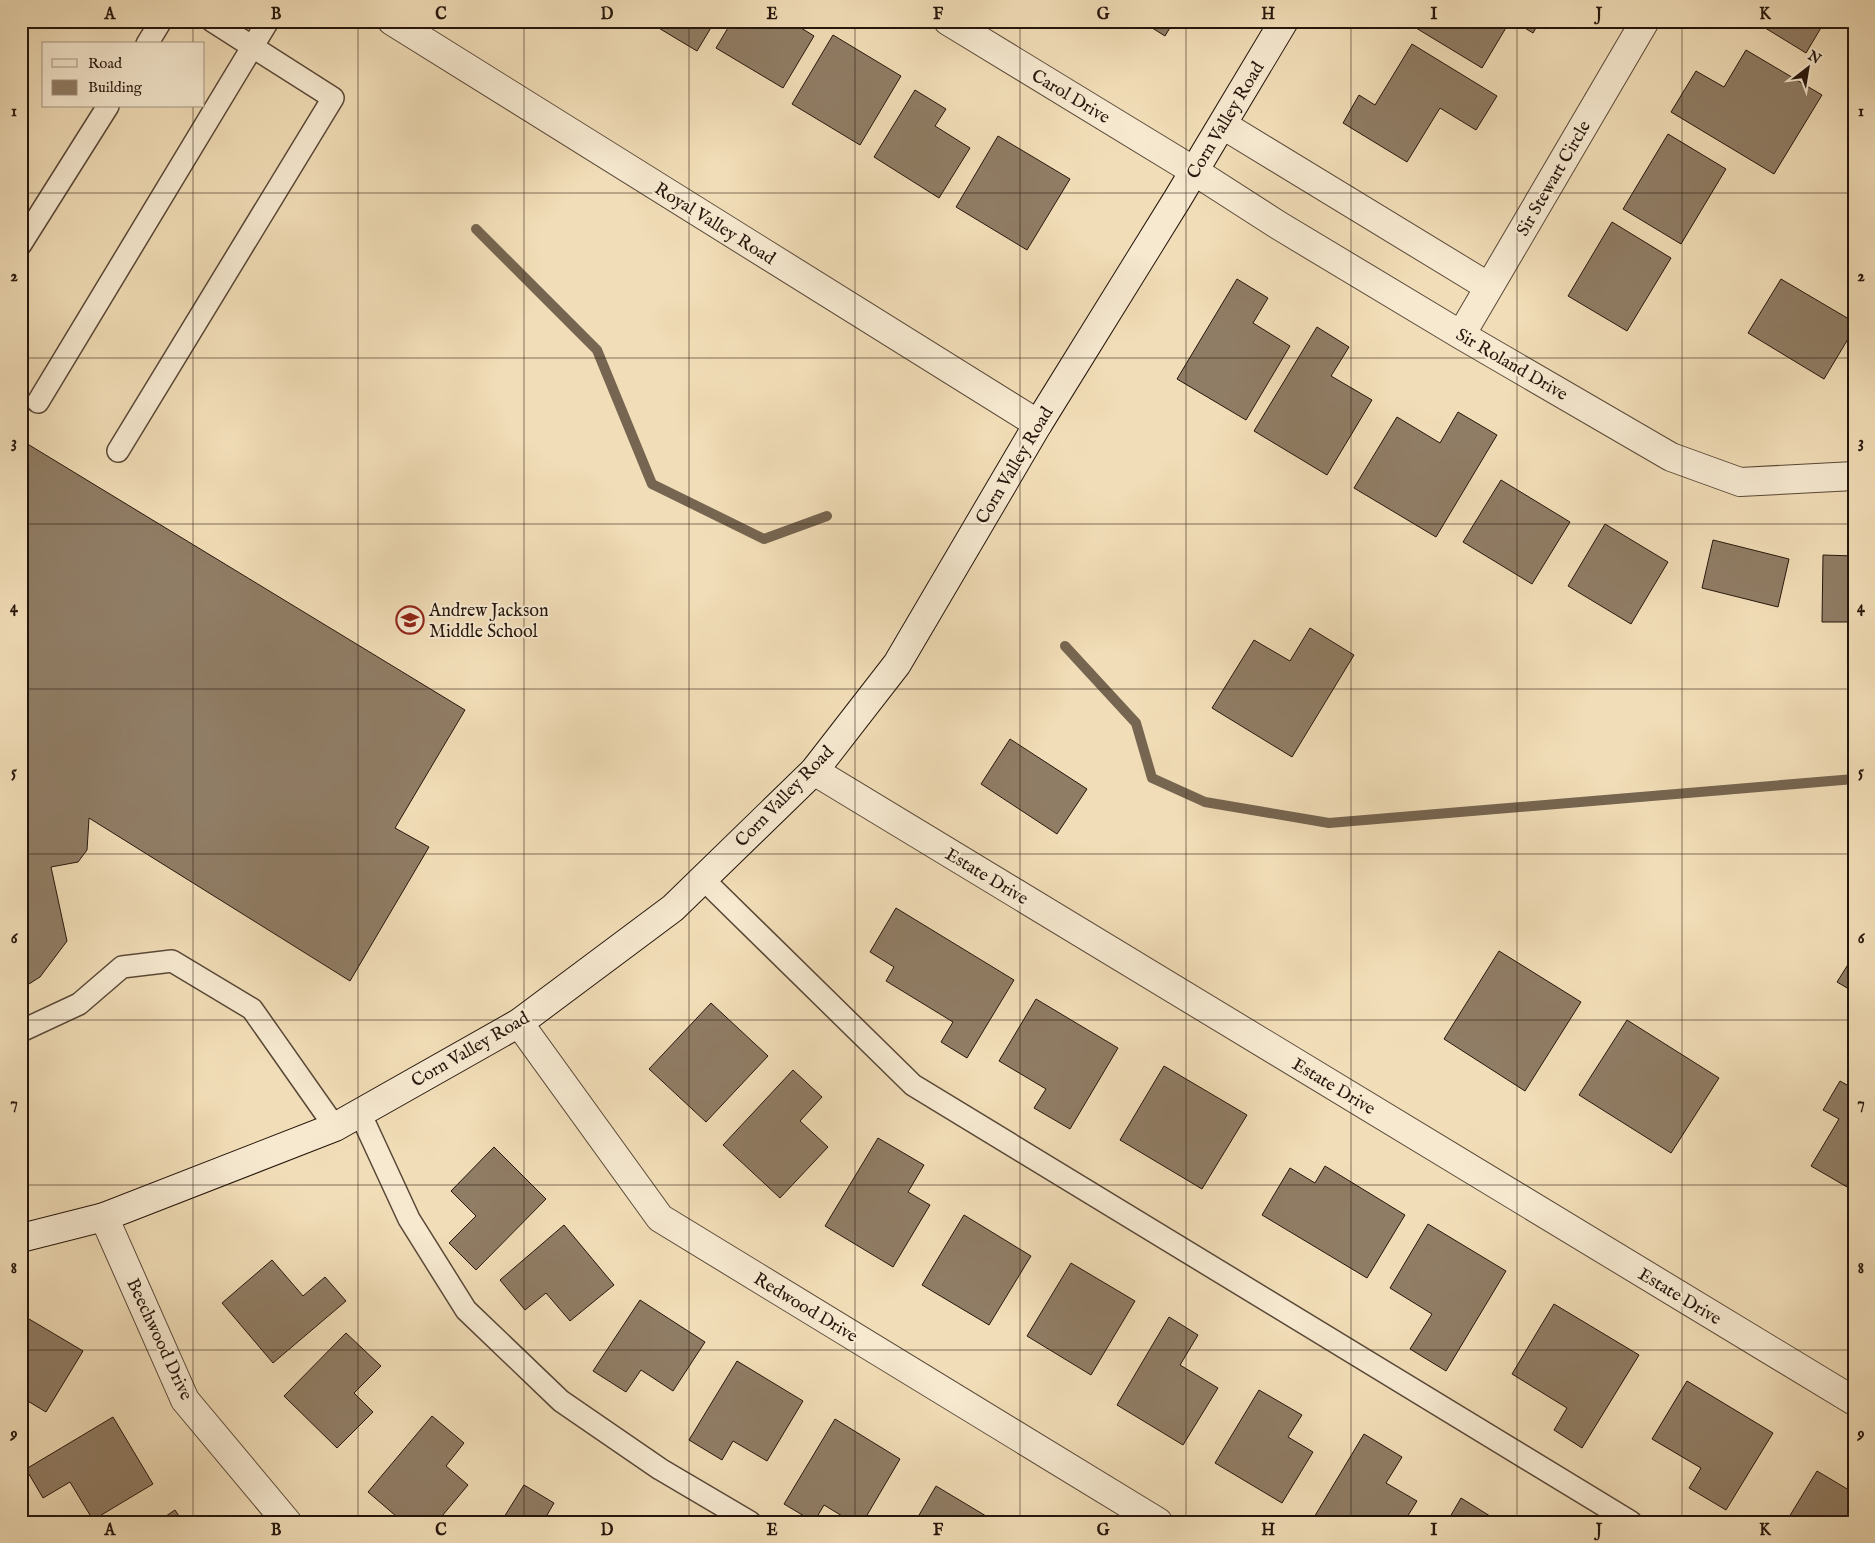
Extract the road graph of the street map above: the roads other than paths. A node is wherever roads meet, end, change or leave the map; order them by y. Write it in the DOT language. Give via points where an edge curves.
graph roads {
  1 [pos="161,21"];
  2 [pos="212,21"];
  3 [pos="268,21"];
  4 [pos="392,21"];
  5 [pos="948,21"];
  6 [pos="1284,21"];
  7 [pos="1645,21"];
  8 [pos="148,42"];
  9 [pos="253,47"];
  10 [pos="107,108"];
  11 [pos="1223,125"];
  12 [pos="1194,171"];
  13 [pos="21,244"];
  14 [pos="1489,287"];
  15 [pos="1460,335"];
  16 [pos="38,402"];
  17 [pos="1038,424"];
  18 [pos="118,451"];
  19 [pos="1854,476"];
  20 [pos="814,771"];
  21 [pos="703,879"];
  22 [pos="519,1023"];
  23 [pos="21,1031"];
  24 [pos="360,1113"];
  25 [pos="335,1127"];
  26 [pos="104,1217"];
  27 [pos="21,1238"];
  28 [pos="1854,1401"];
  29 [pos="287,1522"];
  30 [pos="750,1522"];
  31 [pos="1158,1522"];
  32 [pos="1630,1522"];
  1 -- 8 [label="lane"];
  2 -- 9 [label="lane"];
  3 -- 9 [label="lane"];
  4 -- 17 [label="street, Royal Valley Road"];
  5 -- 12 [label="street, Carol Drive"];
  6 -- 11 [label="street, Corn Valley Road"];
  7 -- 14 [label="street, Sir Stewart Circle"];
  9 -- 16 [label="lane"];
  9 -- 18 [label="lane" via="333,98"];
  10 -- 13 [label="lane"];
  11 -- 12 [label="street, Corn Valley Road"];
  11 -- 14 [label="street"];
  12 -- 15 [label="street, Sir Roland Drive"];
  12 -- 17 [label="street, Corn Valley Road"];
  14 -- 15 [label="street, Sir Stewart Circle"];
  15 -- 19 [label="street, Sir Roland Drive" via="1671,457 1740,482"];
  17 -- 20 [label="street, Corn Valley Road" via="897,664"];
  20 -- 21 [label="street, Corn Valley Road"];
  20 -- 28 [label="street, Estate Drive"];
  21 -- 22 [label="street, Corn Valley Road" via="673,908"];
  21 -- 32 [label="lane" via="913,1084"];
  22 -- 24 [label="street, Corn Valley Road"];
  22 -- 31 [label="street, Redwood Drive" via="660,1218"];
  23 -- 25 [label="lane" via="79,1004 122,967 172,961 252,1009"];
  24 -- 25 [label="street, Corn Valley Road"];
  24 -- 30 [label="lane" via="409,1219 466,1310 560,1401 660,1469"];
  25 -- 26 [label="street, Corn Valley Road"];
  26 -- 27 [label="street, Corn Valley Road"];
  26 -- 29 [label="street, Beechwood Drive" via="185,1400"];
}
